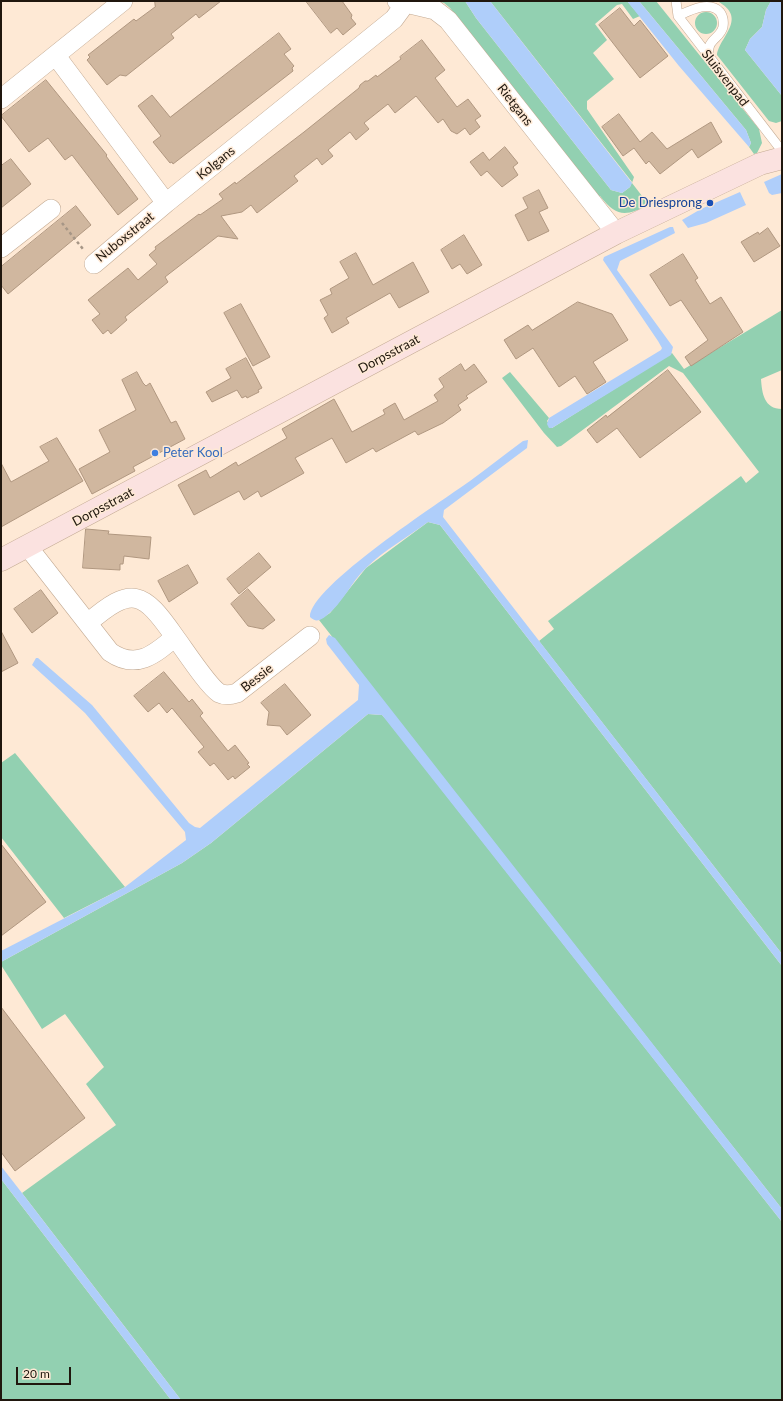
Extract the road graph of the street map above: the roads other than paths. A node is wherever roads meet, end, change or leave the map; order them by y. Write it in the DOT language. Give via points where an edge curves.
graph roads {
  1 [pos="123,1"];
  2 [pos="676,1"];
  3 [pos="401,2"];
  4 [pos="678,16"];
  5 [pos="56,56"];
  6 [pos="710,58"];
  7 [pos="1,99"];
  8 [pos="782,151"];
  9 [pos="782,158"];
  10 [pos="166,203"];
  11 [pos="51,209"];
  12 [pos="616,233"];
  13 [pos="1,248"];
  14 [pos="94,264"];
  15 [pos="28,547"];
  16 [pos="1,560"];
  17 [pos="88,623"];
  18 [pos="310,636"];
  19 [pos="174,637"];
  1 -- 5 [label="street"];
  2 -- 4 [label="lane, Sluisvenpad"];
  3 -- 10 [label="street, Kolgans" via="394,19"];
  3 -- 12 [label="street, Rietgans" via="435,10 448,20"];
  4 -- 6 [label="lane, Sluisvenpad"];
  4 -- 6 [label="lane" via="705,6 714,7 720,13 723,26 711,42"];
  5 -- 7 [label="street"];
  5 -- 10 [label="street"];
  6 -- 8 [label="lane, Sluisvenpad"];
  9 -- 12 [label="street, Dorpsstraat" via="760,164"];
  10 -- 14 [label="street, Nuboxstraat"];
  11 -- 13 [label="street"];
  12 -- 15 [label="street, Dorpsstraat"];
  15 -- 16 [label="street, Dorpsstraat"];
  15 -- 17 [label="street"];
  17 -- 19 [label="street" via="110,652 125,660 132,661 148,656"];
  17 -- 19 [label="street, Bessie" via="112,604 130,598 153,608"];
  18 -- 19 [label="street, Bessie" via="237,693 230,695 221,694 216,690"];
}
